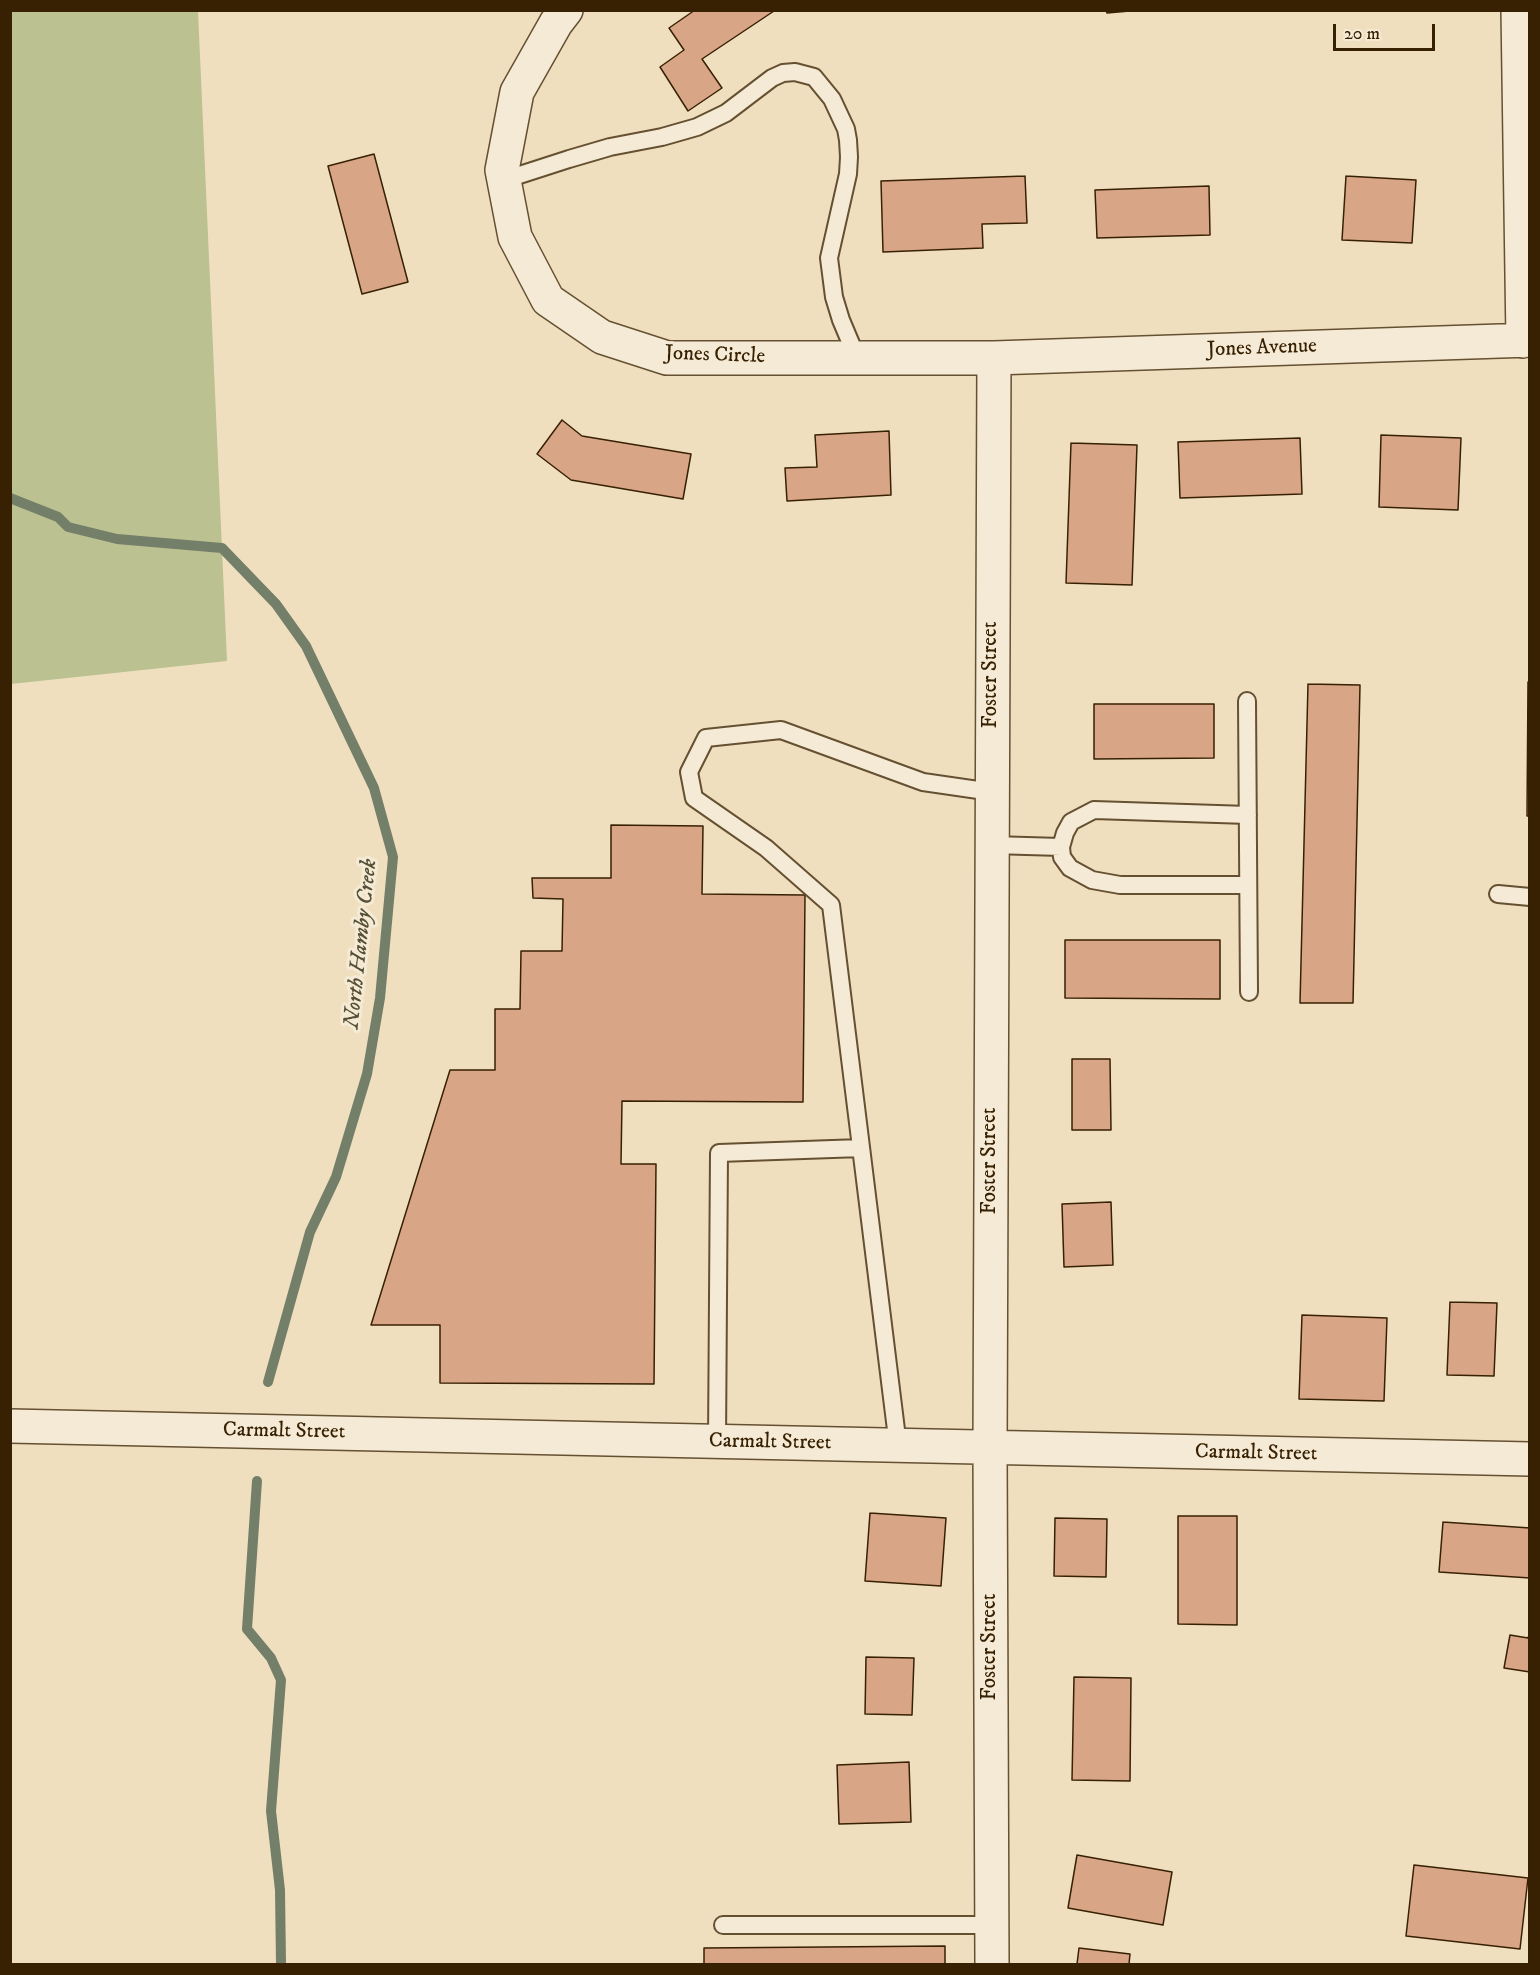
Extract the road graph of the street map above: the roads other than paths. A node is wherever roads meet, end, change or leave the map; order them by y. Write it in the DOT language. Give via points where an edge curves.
graph roads {
  1 [pos="566,10"];
  2 [pos="1518,10"];
  3 [pos="504,180"];
  4 [pos="1526,341"];
  5 [pos="858,358"];
  6 [pos="994,358"];
  7 [pos="1247,701"];
  8 [pos="992,792"];
  9 [pos="1248,815"];
  10 [pos="992,845"];
  11 [pos="1061,847"];
  12 [pos="1248,885"];
  13 [pos="1497,894"];
  14 [pos="1530,897"];
  15 [pos="1249,992"];
  16 [pos="861,1148"];
  17 [pos="10,1426"];
  18 [pos="717,1442"];
  19 [pos="898,1446"];
  20 [pos="990,1449"];
  21 [pos="1530,1459"];
  22 [pos="723,1925"];
  23 [pos="992,1925"];
  24 [pos="992,1965"];
  1 -- 3 [label="street, Jones Circle" via="517,92 502,170"];
  2 -- 4 [label="street"];
  3 -- 5 [label="street, Jones Circle" via="514,237 548,300 602,337 667,358"];
  3 -- 5 [label="lane" via="610,147 697,127 726,113 783,73 814,77 832,99 848,140 848,174 829,258 834,297"];
  4 -- 6 [label="street, Jones Avenue"];
  5 -- 6 [label="street, Jones Circle"];
  6 -- 8 [label="street, Foster Street"];
  7 -- 9 [label="lane"];
  8 -- 10 [label="street, Foster Street"];
  8 -- 16 [label="lane" via="923,782 781,730 706,738 689,772 694,798 766,848 831,904"];
  9 -- 11 [label="lane" via="1094,810 1071,822"];
  9 -- 12 [label="lane"];
  10 -- 11 [label="lane"];
  10 -- 20 [label="street, Foster Street"];
  11 -- 12 [label="lane" via="1062,857 1070,867 1092,879 1120,885"];
  12 -- 15 [label="lane"];
  13 -- 14 [label="lane"];
  16 -- 18 [label="lane" via="719,1153"];
  16 -- 19 [label="lane"];
  17 -- 18 [label="street, Carmalt Street"];
  18 -- 19 [label="street, Carmalt Street"];
  19 -- 20 [label="street, Carmalt Street"];
  20 -- 21 [label="street, Carmalt Street"];
  20 -- 23 [label="street, Foster Street"];
  22 -- 23 [label="lane"];
  23 -- 24 [label="street, Foster Street"];
}
